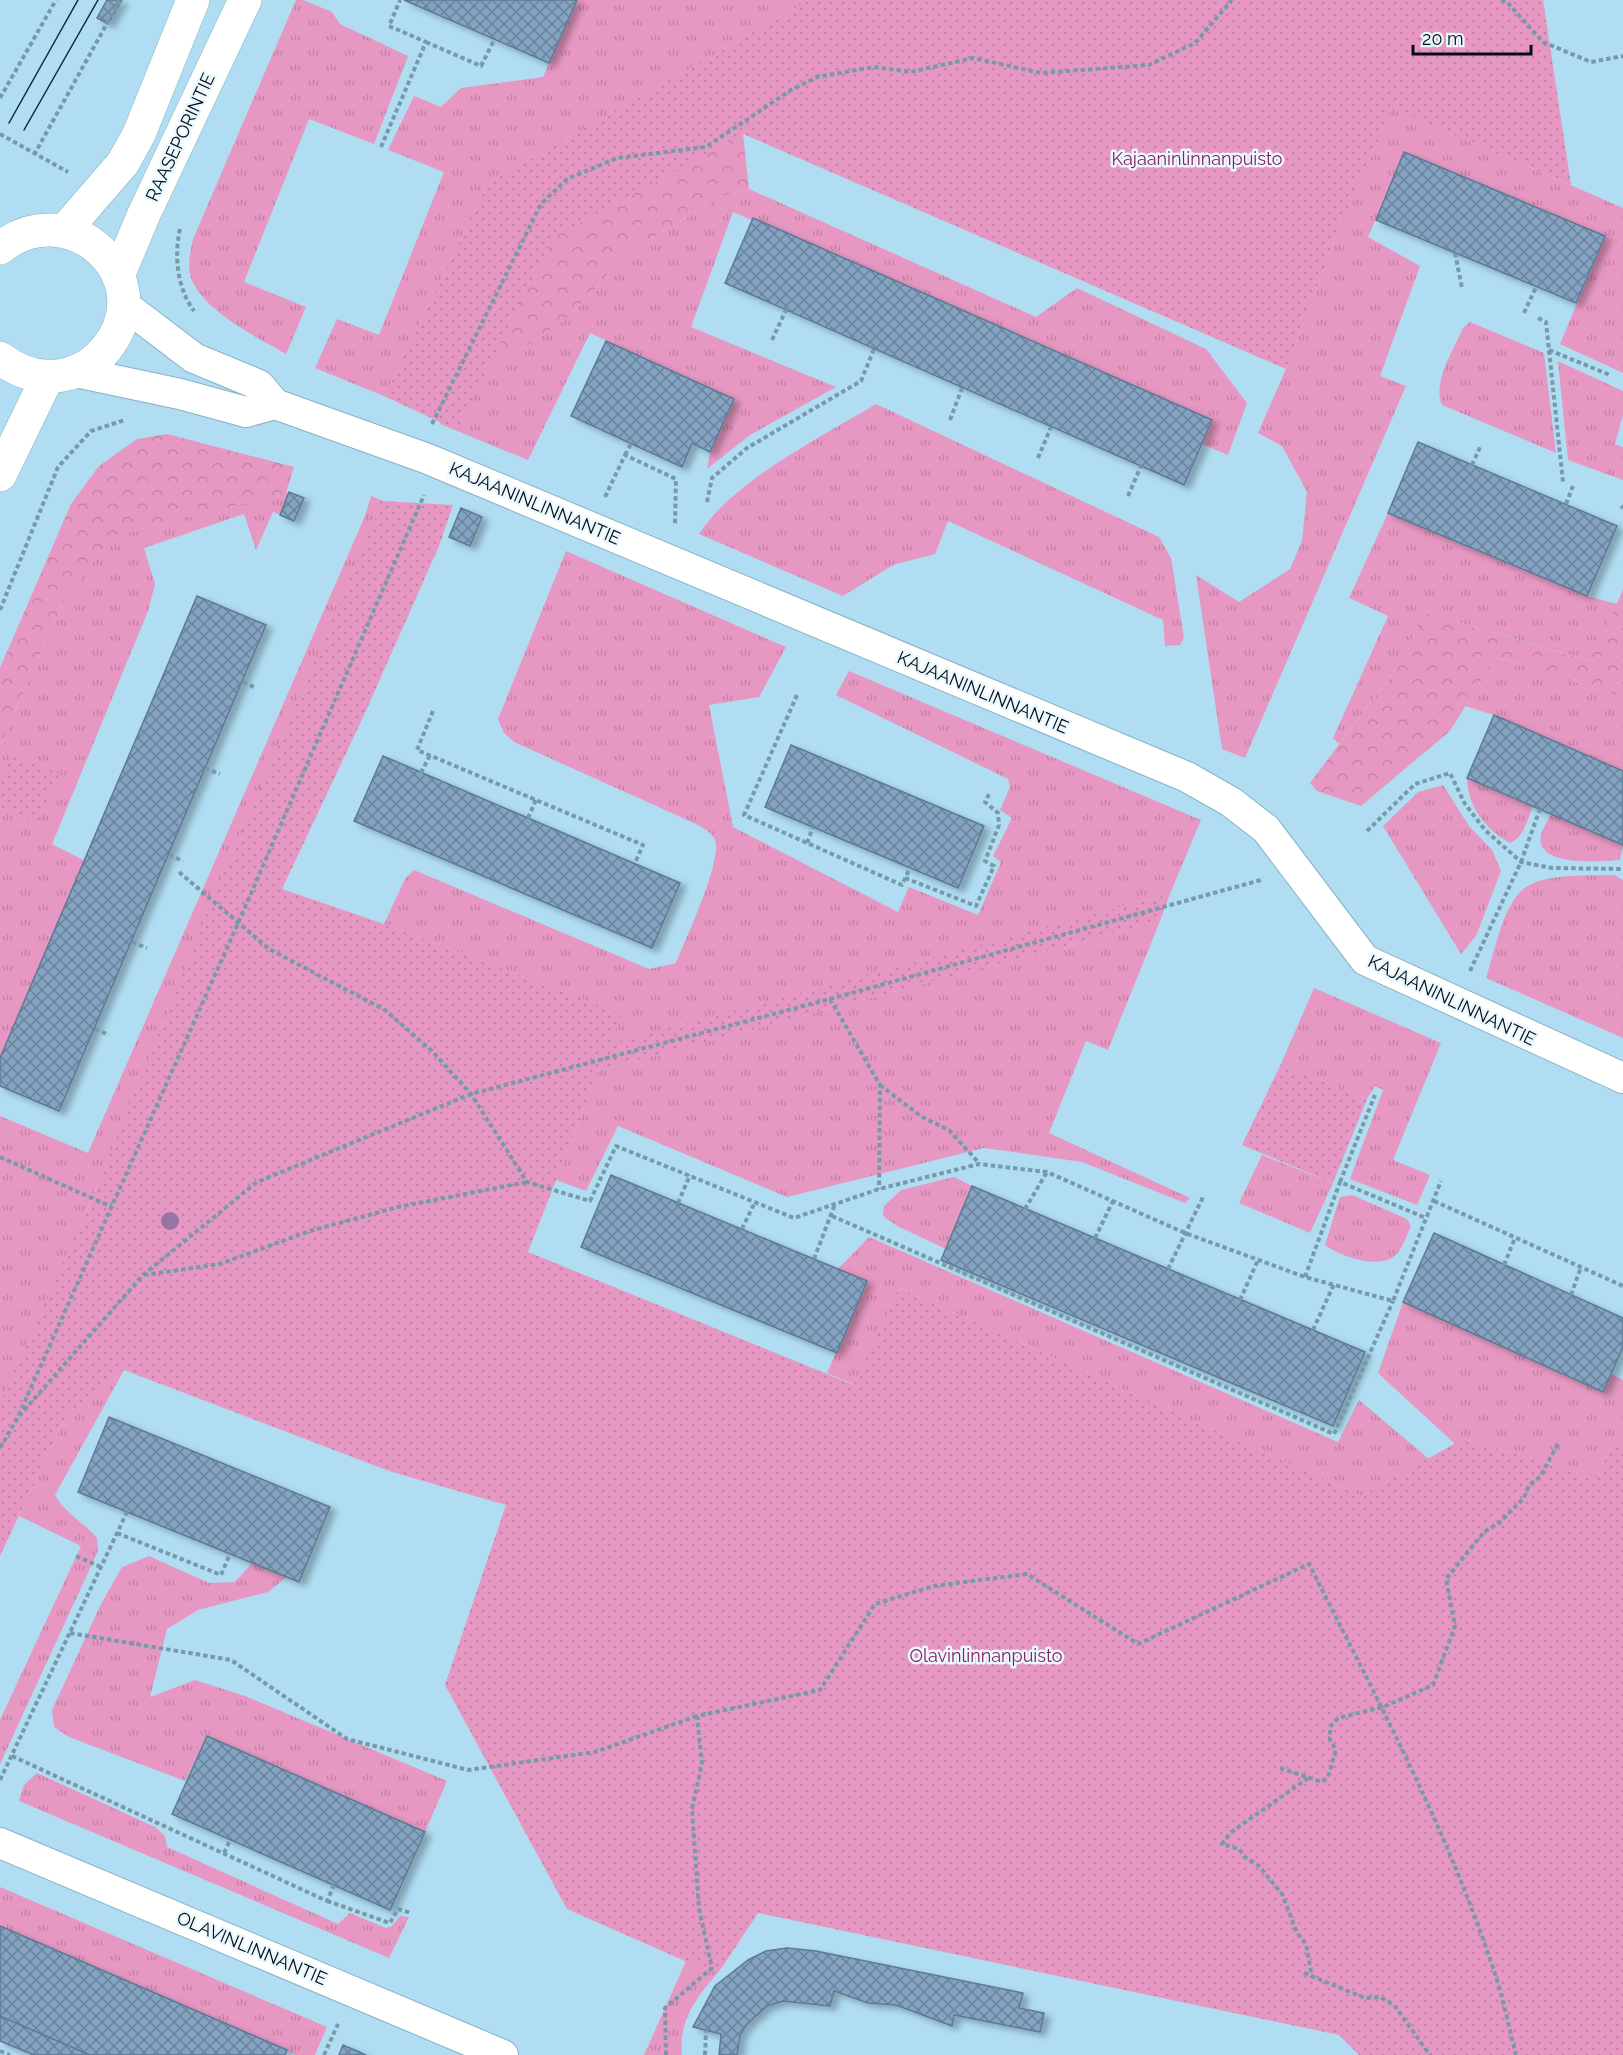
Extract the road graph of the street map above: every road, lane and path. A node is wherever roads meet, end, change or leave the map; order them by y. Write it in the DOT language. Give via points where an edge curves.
graph roads {
  1 [pos="56,0"];
  2 [pos="120,0"];
  3 [pos="193,0"];
  4 [pos="245,0"];
  5 [pos="400,0"];
  6 [pos="1232,0"];
  7 [pos="1501,0"];
  8 [pos="494,40"];
  9 [pos="426,42"];
  10 [pos="1623,56"];
  11 [pos="0,98"];
  12 [pos="0,134"];
  13 [pos="381,147"];
  14 [pos="34,154"];
  15 [pos="73,174"];
  16 [pos="65,230"];
  17 [pos="7,232"];
  18 [pos="179,232"];
  19 [pos="1455,253"];
  20 [pos="1536,286"];
  21 [pos="1462,288"];
  22 [pos="121,290"];
  23 [pos="786,310"];
  24 [pos="1524,313"];
  25 [pos="199,315"];
  26 [pos="1538,318"];
  27 [pos="772,340"];
  28 [pos="874,349"];
  29 [pos="1549,350"];
  30 [pos="0,358"];
  31 [pos="62,374"];
  32 [pos="1611,375"];
  33 [pos="963,388"];
  34 [pos="275,404"];
  35 [pos="136,420"];
  36 [pos="950,420"];
  37 [pos="1051,427"];
  38 [pos="631,444"];
  39 [pos="1481,445"];
  40 [pos="625,455"];
  41 [pos="1038,458"];
  42 [pos="1472,465"];
  43 [pos="1142,466"];
  44 [pos="428,472"];
  45 [pos="0,475"];
  46 [pos="1563,482"];
  47 [pos="1573,486"];
  48 [pos="1128,496"];
  49 [pos="604,501"];
  50 [pos="707,502"];
  51 [pos="1566,504"];
  52 [pos="675,531"];
  53 [pos="0,610"];
  54 [pos="243,682"];
  55 [pos="256,688"];
  56 [pos="797,695"];
  57 [pos="433,711"];
  58 [pos="430,755"];
  59 [pos="205,768"];
  60 [pos="421,772"];
  61 [pos="220,774"];
  62 [pos="990,792"];
  63 [pos="536,800"];
  64 [pos="1540,809"];
  65 [pos="528,818"];
  66 [pos="813,827"];
  67 [pos="1367,831"];
  68 [pos="807,843"];
  69 [pos="169,855"];
  70 [pos="183,861"];
  71 [pos="1521,862"];
  72 [pos="635,863"];
  73 [pos="910,868"];
  74 [pos="1623,868"];
  75 [pos="1299,869"];
  76 [pos="179,872"];
  77 [pos="905,878"];
  78 [pos="239,921"];
  79 [pos="132,942"];
  80 [pos="147,948"];
  81 [pos="1466,980"];
  82 [pos="830,999"];
  83 [pos="94,1029"];
  84 [pos="109,1035"];
  85 [pos="1623,1078"];
  86 [pos="880,1085"];
  87 [pos="471,1094"];
  88 [pos="1375,1095"];
  89 [pos="0,1157"];
  90 [pos="980,1164"];
  91 [pos="1047,1172"];
  92 [pos="690,1175"];
  93 [pos="1441,1181"];
  94 [pos="527,1182"];
  95 [pos="1340,1182"];
  96 [pos="879,1189"];
  97 [pos="1204,1195"];
  98 [pos="1113,1201"];
  99 [pos="1434,1201"];
  100 [pos="755,1202"];
  101 [pos="678,1203"];
  102 [pos="835,1204"];
  103 [pos="112,1207"];
  104 [pos="1025,1209"];
  105 [pos="832,1216"];
  106 [pos="1426,1218"];
  107 [pos="742,1229"];
  108 [pos="1185,1233"];
  109 [pos="1095,1238"];
  110 [pos="1515,1238"];
  111 [pos="814,1259"];
  112 [pos="1258,1260"];
  113 [pos="1504,1265"];
  114 [pos="1581,1267"];
  115 [pos="1168,1269"];
  116 [pos="143,1275"];
  117 [pos="1305,1277"];
  118 [pos="1334,1284"];
  119 [pos="1623,1286"];
  120 [pos="1571,1294"];
  121 [pos="1240,1300"];
  122 [pos="1393,1301"];
  123 [pos="1313,1330"];
  124 [pos="17,1419"];
  125 [pos="1559,1442"];
  126 [pos="0,1448"];
  127 [pos="127,1512"];
  128 [pos="117,1533"];
  129 [pos="230,1554"];
  130 [pos="76,1556"];
  131 [pos="101,1567"];
  132 [pos="70,1633"];
  133 [pos="1383,1707"];
  134 [pos="698,1716"];
  135 [pos="12,1756"];
  136 [pos="1280,1768"];
  137 [pos="1309,1777"];
  138 [pos="0,1780"];
  139 [pos="230,1840"];
  140 [pos="0,1843"];
  141 [pos="224,1853"];
  142 [pos="334,1885"];
  143 [pos="327,1901"];
  144 [pos="411,1913"];
  145 [pos="1304,1973"];
  146 [pos="1312,1977"];
  147 [pos="339,2020"];
  148 [pos="706,2030"];
  149 [pos="0,2051"];
  150 [pos="10,2055"];
  151 [pos="324,2055"];
  152 [pos="503,2055"];
  153 [pos="666,2055"];
  154 [pos="705,2055"];
  155 [pos="1430,2055"];
  156 [pos="1516,2055"];
  1 -- 11 [label="path"];
  2 -- 14 [label="path"];
  3 -- 16 [label="main road" via="139,134 123,163"];
  4 -- 22 [label="main road, RAASEPORINTIE" via="144,214"];
  5 -- 9 [label="path" via="389,26"];
  6 -- 44 [label="path" via="1195,43 1149,65 1041,73 973,58 911,72 874,67 817,77 706,147 617,158 567,180 541,204 521,240 430,427"];
  7 -- 10 [label="path" via="1543,42 1591,62"];
  8 -- 9 [label="path" via="481,66"];
  9 -- 13 [label="path"];
  12 -- 14 [label="path"];
  14 -- 15 [label="path"];
  16 -- 17 [label="main road"];
  16 -- 22 [label="main road" via="102,251"];
  18 -- 25 [label="path" via="177,263 183,288"];
  19 -- 21 [label="path"];
  20 -- 24 [label="path"];
  22 -- 31 [label="main road, RAASEPORINTIE" via="117,332 110,345 100,356"];
  22 -- 34 [label="street, KAJAANINLINNANTIE" via="194,358 259,385"];
  23 -- 27 [label="path"];
  26 -- 29 [label="path" via="1546,322"];
  28 -- 50 [label="path" via="861,381 747,448 712,478"];
  29 -- 32 [label="path"];
  29 -- 46 [label="path"];
  30 -- 31 [label="main road" via="19,370"];
  31 -- 34 [label="street" via="180,394 246,412"];
  31 -- 45 [label="main road"];
  33 -- 36 [label="path"];
  34 -- 44 [label="street, KAJAANINLINNANTIE"];
  35 -- 53 [label="path" via="91,431 58,467"];
  37 -- 41 [label="path"];
  38 -- 40 [label="path"];
  39 -- 42 [label="path"];
  40 -- 49 [label="path"];
  40 -- 52 [label="path" via="676,479"];
  43 -- 48 [label="path"];
  44 -- 75 [label="street, KAJAANINLINNANTIE" via="1187,777 1231,802 1266,829"];
  44 -- 78 [label="path"];
  47 -- 51 [label="path"];
  54 -- 55 [label="path"];
  56 -- 68 [label="path" via="744,815"];
  57 -- 58 [label="path" via="417,750"];
  58 -- 60 [label="path"];
  58 -- 63 [label="path"];
  59 -- 61 [label="path"];
  62 -- 77 [label="path" via="985,802 998,813 999,825 985,861 994,866 976,906"];
  63 -- 65 [label="path"];
  63 -- 72 [label="path" via="643,845"];
  64 -- 71 [label="path"];
  66 -- 68 [label="path"];
  67 -- 71 [label="path" via="1415,784 1450,773 1465,804 1485,830"];
  68 -- 77 [label="path" via="902,885"];
  69 -- 70 [label="path"];
  71 -- 74 [label="path" via="1552,868"];
  71 -- 81 [label="path"];
  73 -- 77 [label="path"];
  75 -- 82 [label="path"];
  75 -- 85 [label="street, KAJAANINLINNANTIE" via="1365,960"];
  76 -- 78 [label="path"];
  78 -- 87 [label="path" via="269,949 385,1010 432,1051"];
  78 -- 103 [label="path"];
  79 -- 80 [label="path"];
  82 -- 86 [label="path"];
  82 -- 87 [label="path"];
  83 -- 84 [label="path"];
  86 -- 90 [label="path" via="922,1118 949,1130"];
  86 -- 96 [label="path"];
  87 -- 94 [label="path"];
  87 -- 116 [label="path" via="257,1182"];
  88 -- 95 [label="path"];
  89 -- 103 [label="path"];
  90 -- 91 [label="path"];
  90 -- 96 [label="path"];
  91 -- 98 [label="path"];
  91 -- 104 [label="path"];
  92 -- 94 [label="path" via="616,1146 590,1201"];
  92 -- 100 [label="path"];
  92 -- 101 [label="path"];
  93 -- 99 [label="path"];
  94 -- 116 [label="path" via="398,1207 310,1231 220,1264"];
  95 -- 106 [label="path"];
  95 -- 117 [label="path"];
  96 -- 102 [label="path"];
  97 -- 108 [label="path"];
  98 -- 108 [label="path"];
  98 -- 109 [label="path"];
  99 -- 106 [label="path"];
  99 -- 110 [label="path"];
  100 -- 102 [label="path" via="794,1218"];
  100 -- 107 [label="path"];
  102 -- 105 [label="path"];
  103 -- 124 [label="path"];
  105 -- 111 [label="path"];
  105 -- 122 [label="path" via="1334,1434"];
  106 -- 122 [label="path"];
  108 -- 112 [label="path"];
  108 -- 115 [label="path"];
  110 -- 113 [label="path"];
  110 -- 114 [label="path"];
  112 -- 117 [label="path"];
  112 -- 121 [label="path"];
  114 -- 119 [label="path"];
  114 -- 120 [label="path"];
  116 -- 124 [label="path"];
  117 -- 118 [label="path"];
  118 -- 122 [label="path"];
  118 -- 123 [label="path"];
  124 -- 126 [label="path"];
  125 -- 133 [label="path" via="1524,1498 1484,1532 1446,1579 1455,1626 1432,1685"];
  127 -- 128 [label="path"];
  128 -- 129 [label="path" via="221,1575"];
  128 -- 131 [label="path"];
  130 -- 131 [label="path"];
  131 -- 132 [label="path"];
  132 -- 134 [label="path" via="231,1660 347,1739 468,1770 595,1752"];
  132 -- 135 [label="path"];
  133 -- 134 [label="path" via="1309,1564 1138,1644 1026,1574 934,1586 875,1604 820,1690"];
  133 -- 137 [label="path" via="1338,1718 1330,1727 1330,1740 1336,1750 1328,1777 1322,1782"];
  133 -- 156 [label="path" via="1441,1831 1492,1964"];
  134 -- 153 [label="path" via="702,1763 692,1809 699,1909 711,1968 665,2008"];
  135 -- 138 [label="path"];
  135 -- 141 [label="path"];
  136 -- 137 [label="path"];
  137 -- 146 [label="path" via="1230,1833 1221,1844 1239,1849 1282,1894 1297,1933 1306,1944"];
  139 -- 141 [label="path"];
  140 -- 152 [label="street, OLAVINLINNANTIE"];
  141 -- 143 [label="path"];
  142 -- 143 [label="path"];
  143 -- 144 [label="path" via="390,1923 398,1909"];
  145 -- 146 [label="path"];
  146 -- 155 [label="path" via="1365,1998 1380,1997 1394,2005"];
  147 -- 151 [label="path"];
  148 -- 154 [label="path"];
  149 -- 150 [label="path"];
}
